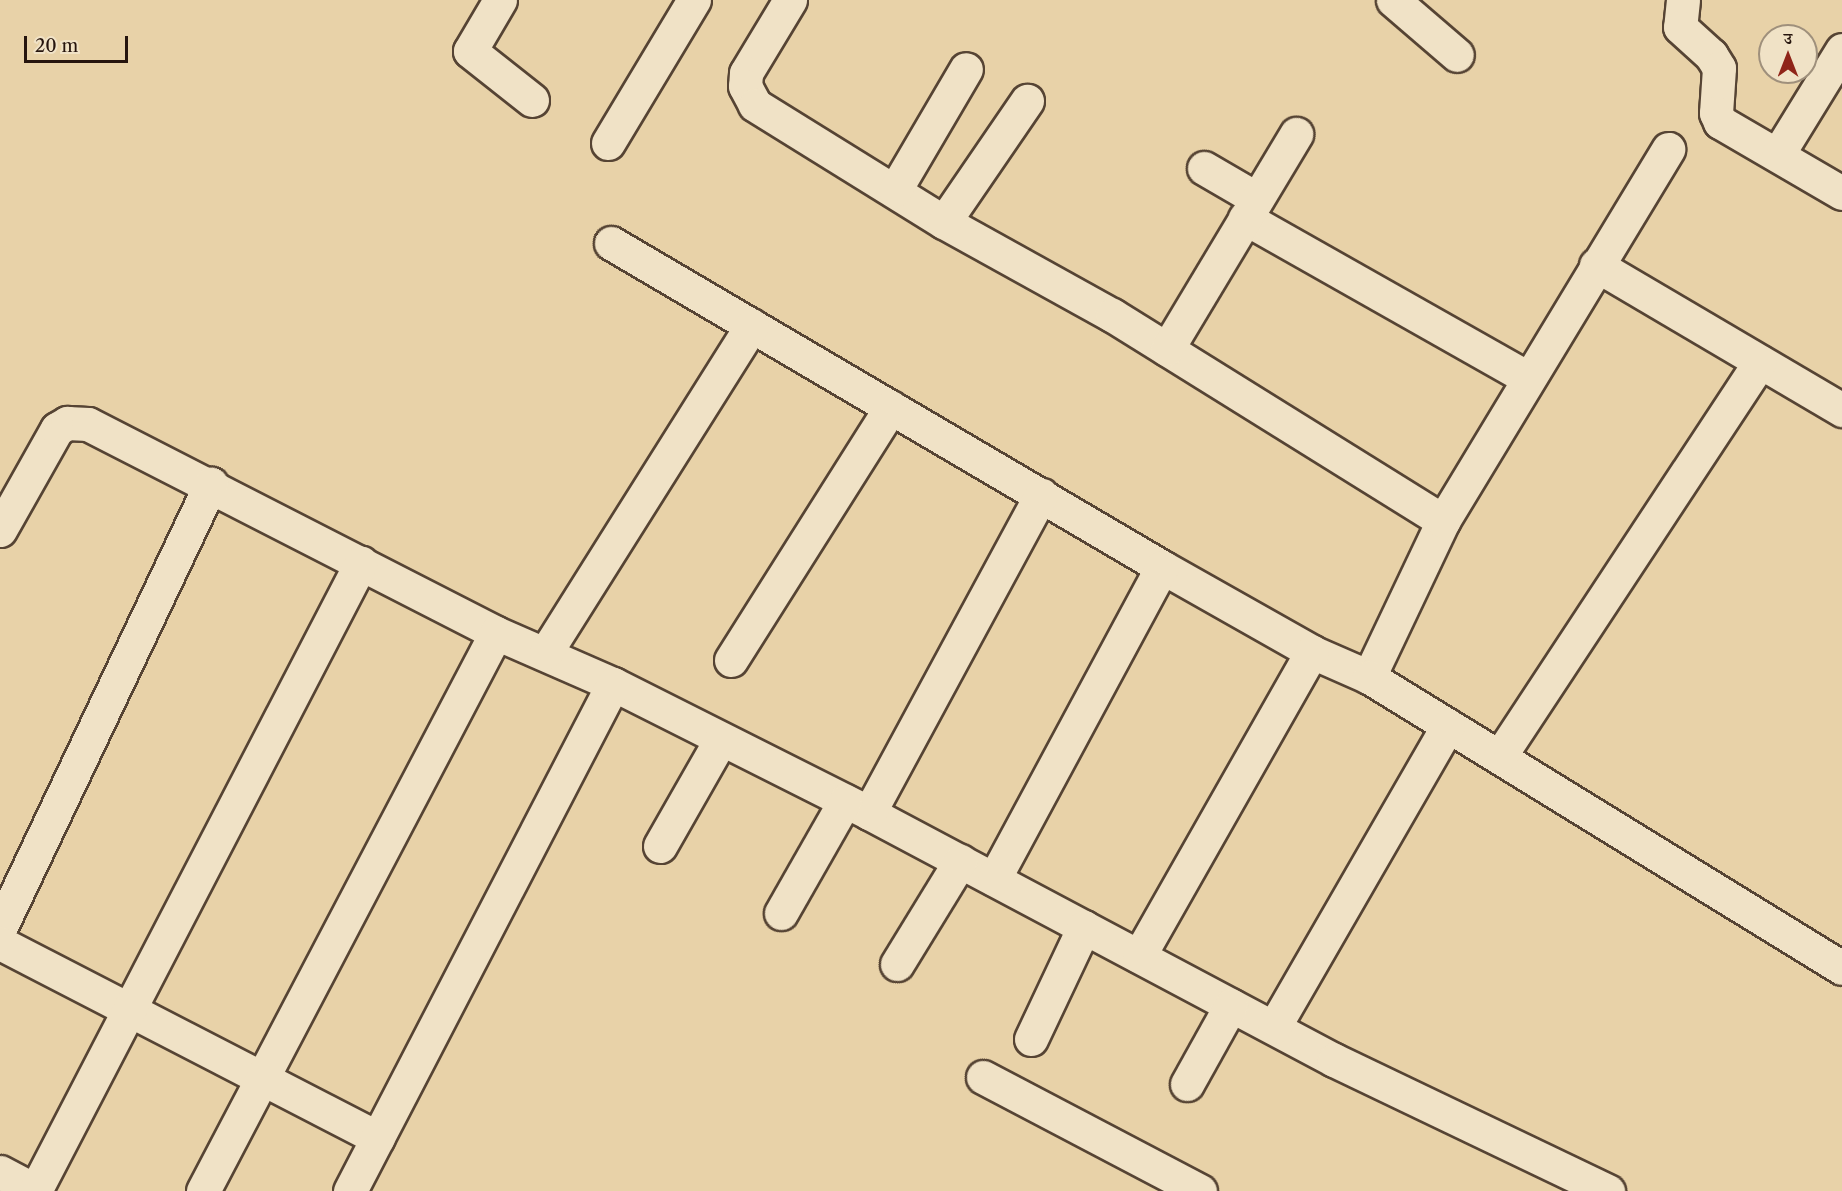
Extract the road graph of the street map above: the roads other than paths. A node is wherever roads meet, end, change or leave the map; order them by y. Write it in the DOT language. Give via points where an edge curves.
graph roads {
  1 [pos="500,0"];
  2 [pos="694,0"];
  3 [pos="790,0"];
  4 [pos="1394,0"];
  5 [pos="1683,0"];
  6 [pos="1842,50"];
  7 [pos="1457,55"];
  8 [pos="966,69"];
  9 [pos="532,100"];
  10 [pos="1028,101"];
  11 [pos="1296,134"];
  12 [pos="608,143"];
  13 [pos="1668,149"];
  14 [pos="1778,154"];
  15 [pos="1204,168"];
  16 [pos="895,190"];
  17 [pos="1842,193"];
  18 [pos="1251,209"];
  19 [pos="944,222"];
  20 [pos="611,243"];
  21 [pos="1596,265"];
  22 [pos="752,325"];
  23 [pos="1167,350"];
  24 [pos="1760,362"];
  25 [pos="1528,378"];
  26 [pos="891,407"];
  27 [pos="1842,410"];
  28 [pos="212,484"];
  29 [pos="1041,495"];
  30 [pos="1443,521"];
  31 [pos="0,530"];
  32 [pos="361,563"];
  33 [pos="1162,567"];
  34 [pos="495,633"];
  35 [pos="546,652"];
  36 [pos="1312,652"];
  37 [pos="731,660"];
  38 [pos="1369,677"];
  39 [pos="613,684"];
  40 [pos="1448,726"];
  41 [pos="721,740"];
  42 [pos="1500,756"];
  43 [pos="857,807"];
  44 [pos="660,846"];
  45 [pos="960,861"];
  46 [pos="994,879"];
  47 [pos="781,913"];
  48 [pos="1084,927"];
  49 [pos="0,928"];
  50 [pos="0,943"];
  51 [pos="1139,956"];
  52 [pos="897,964"];
  53 [pos="1842,968"];
  54 [pos="1231,1005"];
  55 [pos="129,1010"];
  56 [pos="1274,1027"];
  57 [pos="1031,1039"];
  58 [pos="983,1077"];
  59 [pos="262,1078"];
  60 [pos="1187,1084"];
  61 [pos="378,1138"];
  62 [pos="0,1172"];
  63 [pos="36,1191"];
  64 [pos="203,1191"];
  65 [pos="350,1191"];
  66 [pos="1200,1191"];
  67 [pos="1608,1191"];
  1 -- 9 [label="street" via="470,51"];
  2 -- 12 [label="street"];
  3 -- 16 [label="street" via="747,73 747,96 755,105"];
  4 -- 7 [label="street"];
  5 -- 14 [label="street" via="1680,27 1711,55 1719,68 1716,113 1720,122"];
  6 -- 14 [label="street"];
  8 -- 16 [label="street"];
  10 -- 19 [label="street"];
  11 -- 18 [label="street"];
  13 -- 21 [label="street"];
  14 -- 17 [label="street"];
  15 -- 18 [label="street"];
  16 -- 19 [label="street"];
  18 -- 23 [label="street"];
  18 -- 25 [label="street"];
  19 -- 23 [label="street"];
  20 -- 22 [label="street"];
  21 -- 24 [label="street"];
  21 -- 25 [label="street"];
  22 -- 26 [label="street"];
  22 -- 35 [label="street"];
  23 -- 30 [label="street"];
  24 -- 27 [label="street"];
  24 -- 42 [label="street"];
  25 -- 30 [label="street"];
  26 -- 29 [label="street"];
  26 -- 37 [label="street"];
  28 -- 31 [label="street" via="88,424 67,423 57,429"];
  28 -- 32 [label="street"];
  28 -- 49 [label="street"];
  29 -- 33 [label="street"];
  29 -- 43 [label="street"];
  30 -- 38 [label="street"];
  32 -- 34 [label="street"];
  32 -- 55 [label="street"];
  33 -- 36 [label="street"];
  33 -- 46 [label="street"];
  34 -- 35 [label="street"];
  34 -- 59 [label="street"];
  35 -- 39 [label="street"];
  36 -- 38 [label="street"];
  36 -- 51 [label="street"];
  38 -- 40 [label="street"];
  39 -- 41 [label="street"];
  39 -- 61 [label="street"];
  40 -- 42 [label="street"];
  40 -- 56 [label="street"];
  41 -- 43 [label="street"];
  41 -- 44 [label="street"];
  42 -- 53 [label="street"];
  43 -- 45 [label="street"];
  43 -- 47 [label="street"];
  45 -- 46 [label="street"];
  45 -- 52 [label="street"];
  46 -- 48 [label="street"];
  48 -- 51 [label="street"];
  48 -- 57 [label="street"];
  50 -- 55 [label="street"];
  51 -- 54 [label="street"];
  54 -- 56 [label="street"];
  54 -- 60 [label="street"];
  55 -- 59 [label="street"];
  55 -- 63 [label="street"];
  56 -- 67 [label="street"];
  58 -- 66 [label="street"];
  59 -- 61 [label="street"];
  59 -- 64 [label="street"];
  61 -- 65 [label="street"];
  62 -- 63 [label="street"];
}
